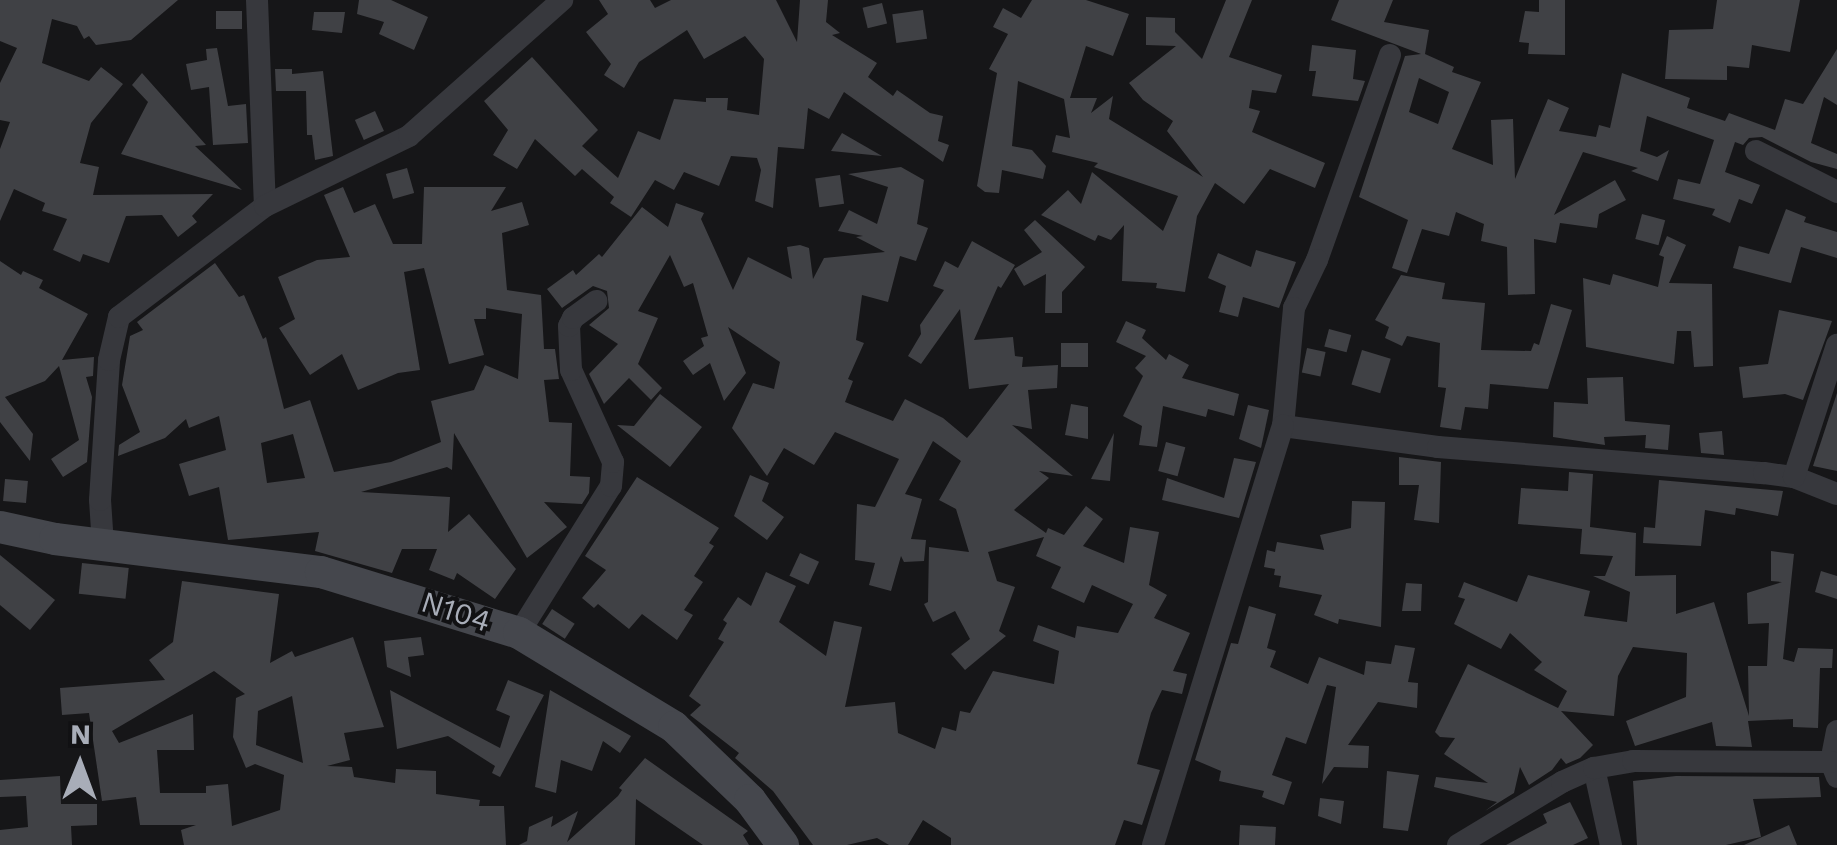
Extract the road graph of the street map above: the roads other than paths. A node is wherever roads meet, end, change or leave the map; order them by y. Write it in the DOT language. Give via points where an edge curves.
graph roads {
  1 [pos="257,0"];
  2 [pos="562,0"];
  3 [pos="1390,54"];
  4 [pos="1756,151"];
  5 [pos="1837,192"];
  6 [pos="265,206"];
  7 [pos="596,301"];
  8 [pos="1837,345"];
  9 [pos="1283,426"];
  10 [pos="1794,477"];
  11 [pos="1837,494"];
  12 [pos="0,515"];
  13 [pos="0,527"];
  14 [pos="55,539"];
  15 [pos="103,544"];
  16 [pos="519,633"];
  17 [pos="1837,731"];
  18 [pos="1594,768"];
  19 [pos="1834,769"];
  20 [pos="783,845"];
  21 [pos="1153,845"];
  22 [pos="1458,845"];
  23 [pos="1610,845"];
  1 -- 6 [label="street"];
  2 -- 6 [label="street" via="409,136"];
  3 -- 9 [label="street" via="1294,308"];
  4 -- 5 [label="street"];
  6 -- 15 [label="street" via="119,317 108,360"];
  7 -- 16 [label="street" via="570,326 571,370 613,462 611,486"];
  8 -- 10 [label="street"];
  9 -- 10 [label="street" via="1438,447"];
  9 -- 21 [label="street"];
  10 -- 11 [label="street"];
  12 -- 14 [label="street, N104"];
  13 -- 14 [label="street, N104"];
  14 -- 15 [label="street, N104 / N104"];
  15 -- 16 [label="street, N104 / N104" via="322,572"];
  16 -- 20 [label="street, N104 / N104" via="674,727 750,800"];
  17 -- 19 [label="street"];
  18 -- 19 [label="street" via="1633,761"];
  18 -- 22 [label="street"];
  18 -- 23 [label="street"];
}
